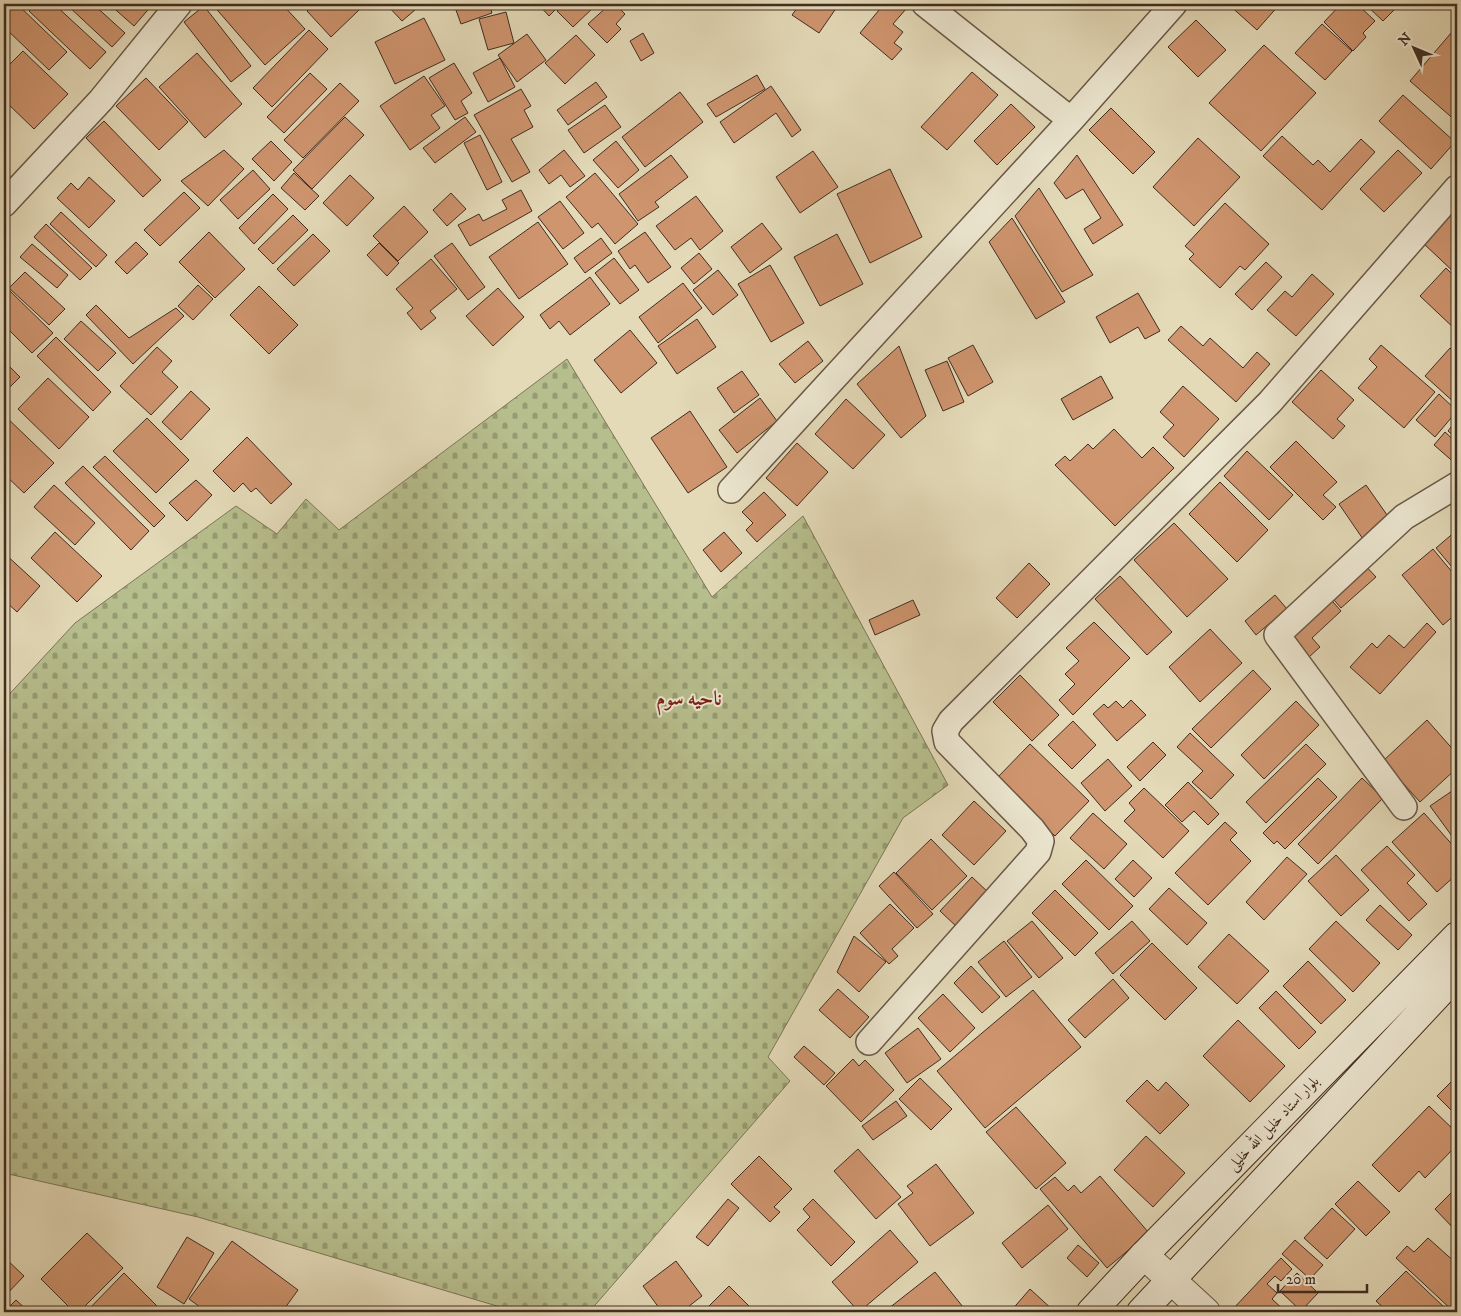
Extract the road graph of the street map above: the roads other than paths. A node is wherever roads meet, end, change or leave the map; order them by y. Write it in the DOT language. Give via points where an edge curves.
graph roads {
  1 [pos="179,4"];
  2 [pos="925,4"];
  3 [pos="1174,4"];
  4 [pos="1071,120"];
  5 [pos="1457,188"];
  6 [pos="4,204"];
  7 [pos="1457,485"];
  8 [pos="731,490"];
  9 [pos="1404,806"];
  10 [pos="1457,936"];
  11 [pos="1457,974"];
  12 [pos="870,1042"];
  13 [pos="1144,1254"];
  14 [pos="1171,1280"];
  15 [pos="1091,1312"];
  16 [pos="1141,1312"];
  17 [pos="1206,1312"];
  1 -- 6 [label="street" via="101,100"];
  2 -- 4 [label="street"];
  3 -- 4 [label="street"];
  4 -- 8 [label="street"];
  5 -- 12 [label="street" via="1270,402 951,721 945,731 947,742 1041,841 1038,852"];
  7 -- 9 [label="street" via="1404,517 1277,636"];
  10 -- 13 [label="main road, بلوار استاد خلیل الله خلیلی"];
  11 -- 14 [label="main road"];
  13 -- 14 [label="main road"];
  13 -- 15 [label="main road, بلوار استاد خلیل الله خلیلی"];
  14 -- 16 [label="main road"];
  14 -- 17 [label="main road"];
}
